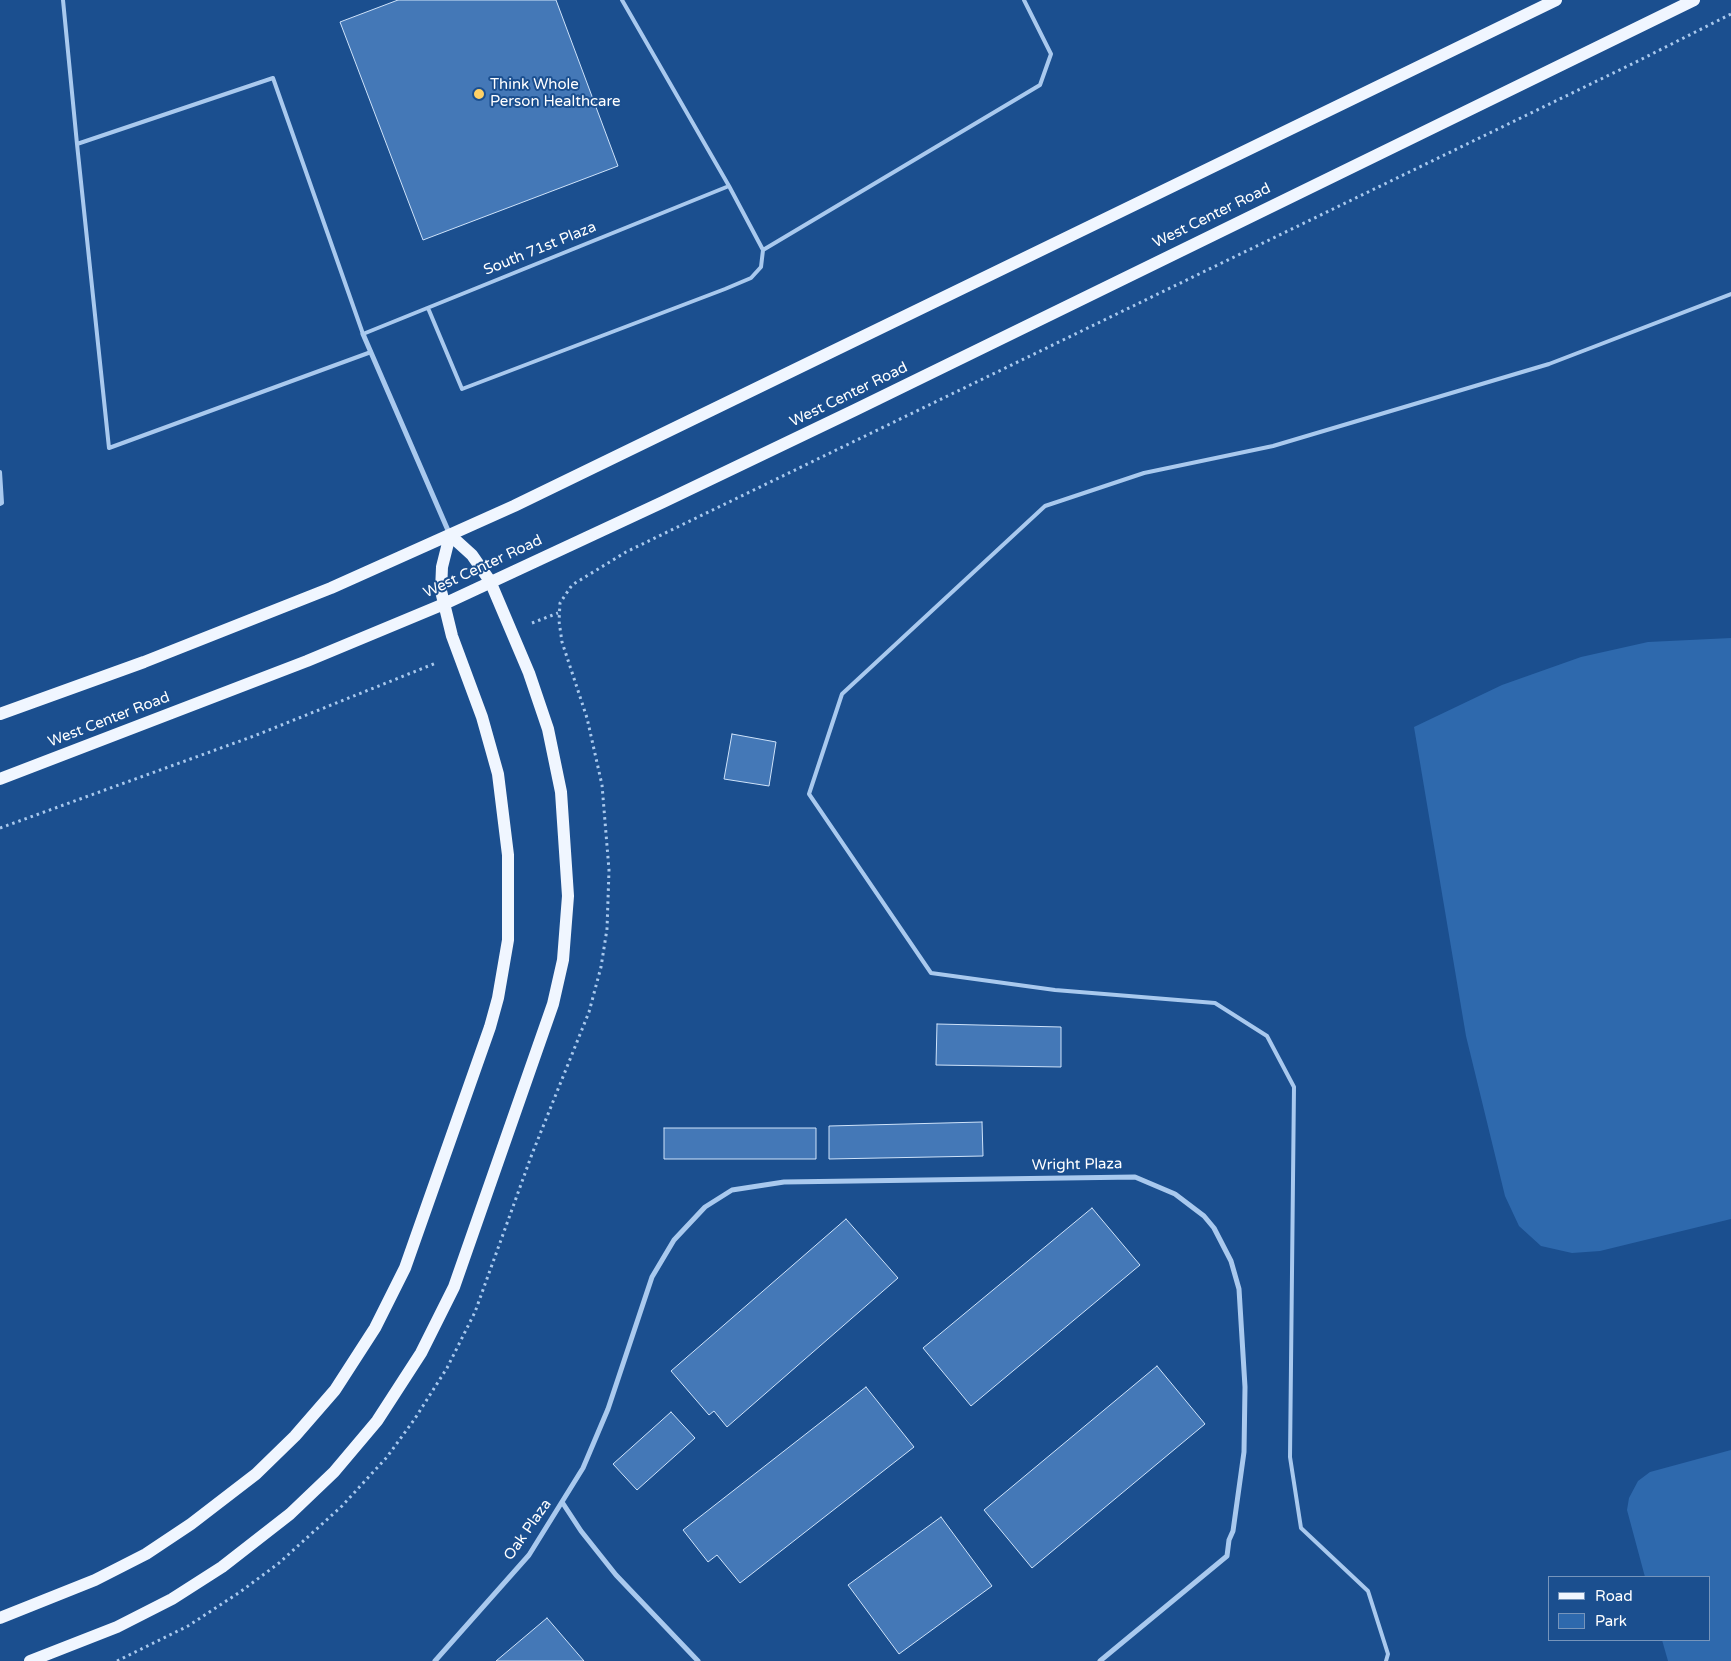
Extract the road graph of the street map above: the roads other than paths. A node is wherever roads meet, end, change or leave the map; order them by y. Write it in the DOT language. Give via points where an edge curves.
graph roads {
  1 [pos="64,0"];
  2 [pos="622,0"];
  3 [pos="1024,0"];
  4 [pos="1556,0"];
  5 [pos="1694,0"];
  6 [pos="77,144"];
  7 [pos="729,186"];
  8 [pos="762,250"];
  9 [pos="1731,294"];
  10 [pos="428,308"];
  11 [pos="363,334"];
  12 [pos="371,352"];
  13 [pos="0,472"];
  14 [pos="0,504"];
  15 [pos="450,534"];
  16 [pos="490,581"];
  17 [pos="444,604"];
  18 [pos="0,714"];
  19 [pos="0,779"];
  20 [pos="562,1502"];
  21 [pos="0,1618"];
  22 [pos="30,1661"];
  23 [pos="435,1661"];
  24 [pos="698,1661"];
  25 [pos="1100,1661"];
  26 [pos="1386,1661"];
  1 -- 6 [label="lane"];
  2 -- 7 [label="lane"];
  3 -- 8 [label="lane" via="1051,54 1040,85"];
  4 -- 15 [label="main road"];
  5 -- 16 [label="main road, West Center Road" via="847,414"];
  6 -- 11 [label="lane" via="273,78"];
  6 -- 12 [label="lane" via="109,448"];
  7 -- 8 [label="lane"];
  7 -- 10 [label="lane, South 71st Plaza"];
  8 -- 10 [label="lane" via="761,267 751,278 462,389"];
  9 -- 26 [label="lane" via="1549,364 1273,446 1144,473 1045,506 842,694 809,794 931,973 1055,990 1215,1003 1267,1036 1294,1087 1290,1457 1301,1528 1368,1591 1388,1654"];
  10 -- 11 [label="lane, South 71st Plaza"];
  11 -- 12 [label="street"];
  12 -- 15 [label="street"];
  13 -- 14 [label="lane"];
  15 -- 16 [label="main road" via="472,555"];
  15 -- 17 [label="main road" via="442,567"];
  15 -- 18 [label="main road" via="331,588 144,662"];
  16 -- 17 [label="main road, West Center Road"];
  16 -- 22 [label="main road" via="548,729 561,792 568,871 566,940 550,1014 448,1301 417,1360 377,1421 334,1472 290,1514 222,1567 172,1599 117,1628"];
  17 -- 19 [label="main road, West Center Road"];
  17 -- 21 [label="main road" via="458,654 491,744 503,800 509,872 508,940 490,1027 393,1295 335,1390 296,1436 249,1480 146,1554 95,1580"];
  20 -- 23 [label="street, Oak Plaza" via="529,1555"];
  20 -- 24 [label="street, Oak Plaza" via="616,1575"];
  20 -- 25 [label="street, Wright Plaza" via="583,1468 608,1409 652,1277 674,1240 705,1207 732,1190 784,1182 1135,1177 1176,1194 1204,1216 1231,1261 1239,1289 1245,1387 1242,1471 1227,1556"];
}
